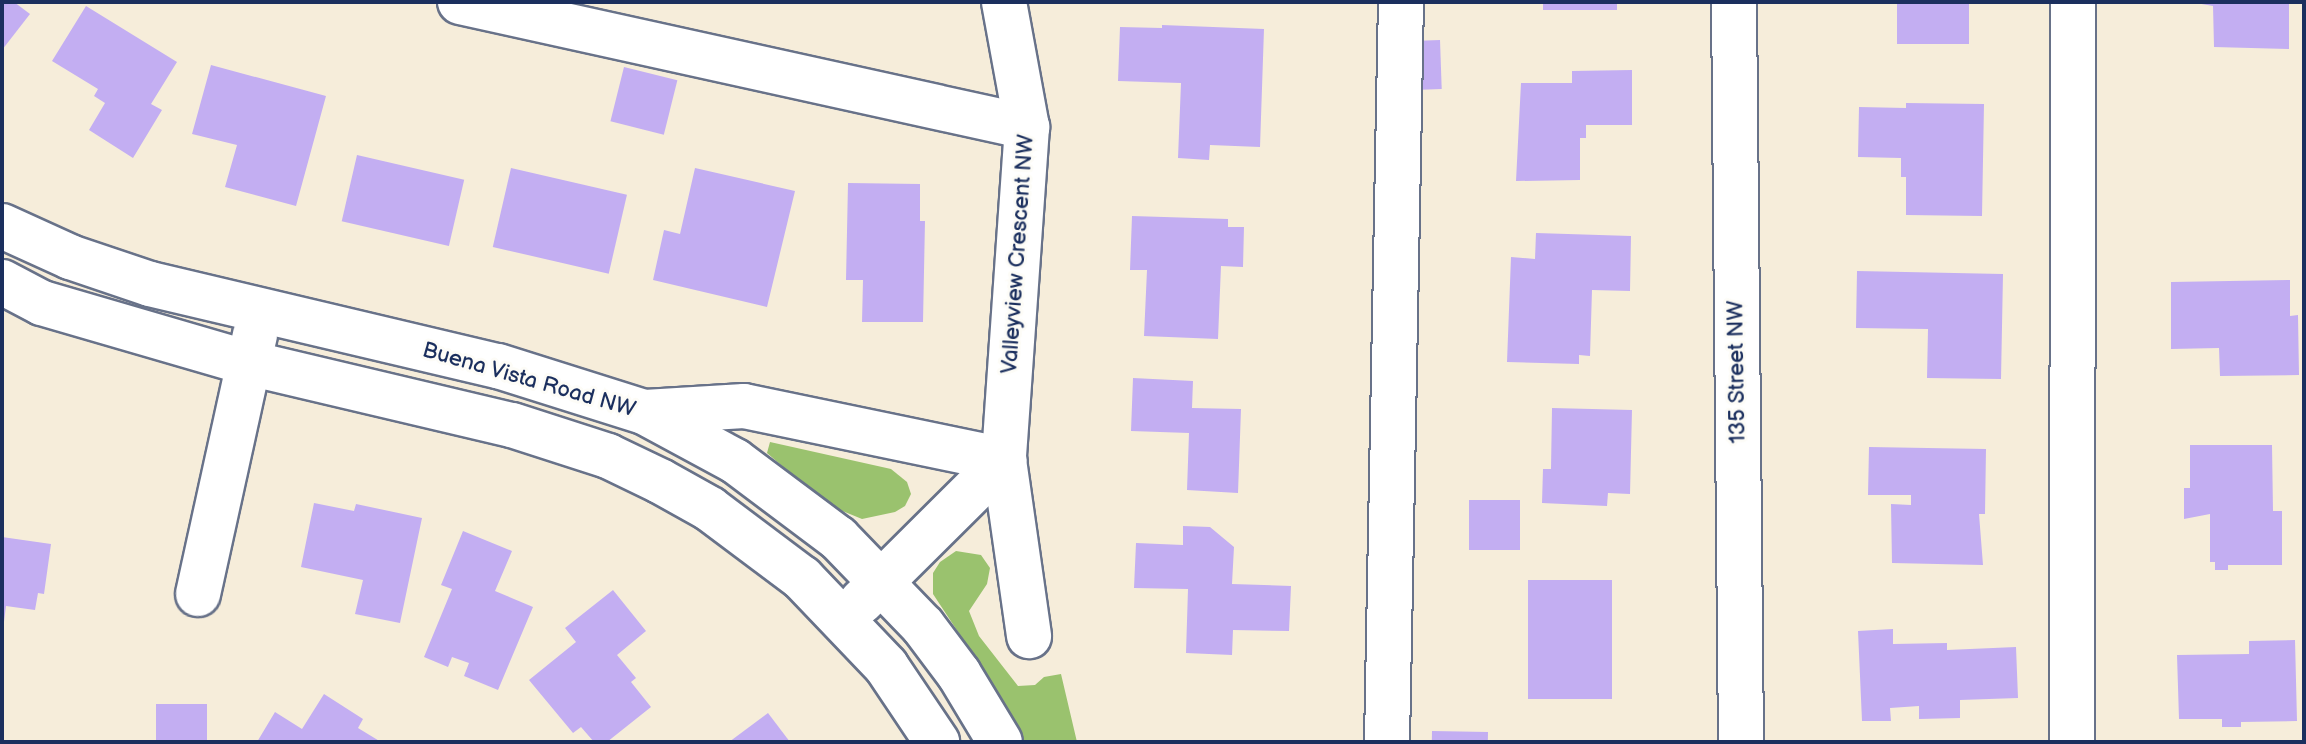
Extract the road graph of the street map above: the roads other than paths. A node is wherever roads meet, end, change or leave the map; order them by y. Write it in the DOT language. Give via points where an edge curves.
graph roads {
  1 [pos="460,2"];
  2 [pos="1004,2"];
  3 [pos="1401,2"];
  4 [pos="1734,2"];
  5 [pos="2073,2"];
  6 [pos="1027,127"];
  7 [pos="2,226"];
  8 [pos="2,282"];
  9 [pos="260,312"];
  10 [pos="249,363"];
  11 [pos="644,412"];
  12 [pos="1004,460"];
  13 [pos="885,582"];
  14 [pos="198,594"];
  15 [pos="843,618"];
  16 [pos="1029,636"];
  17 [pos="937,742"];
  18 [pos="1000,742"];
  19 [pos="1387,742"];
  20 [pos="1741,742"];
  21 [pos="2072,742"];
  1 -- 6 [label="street"];
  2 -- 6 [label="street, Valleyview Crescent NW"];
  3 -- 19 [label="street"];
  4 -- 20 [label="street, 135 Street NW"];
  5 -- 21 [label="street"];
  6 -- 12 [label="street, Valleyview Crescent NW"];
  7 -- 9 [label="street, Buena Vista Road NW" via="110,271"];
  8 -- 10 [label="street" via="42,303"];
  9 -- 10 [label="street"];
  9 -- 11 [label="street, Buena Vista Road NW" via="498,366"];
  10 -- 14 [label="street"];
  10 -- 15 [label="street" via="512,425 608,456 710,509 768,551"];
  11 -- 12 [label="street" via="744,406"];
  11 -- 13 [label="street, Buena Vista Road NW" via="735,461 788,497"];
  12 -- 13 [label="street"];
  12 -- 16 [label="street, Valleyview Crescent NW"];
  13 -- 15 [label="street"];
  13 -- 18 [label="street, Buena Vista Road NW" via="959,674"];
  15 -- 17 [label="street" via="886,666"];
}
